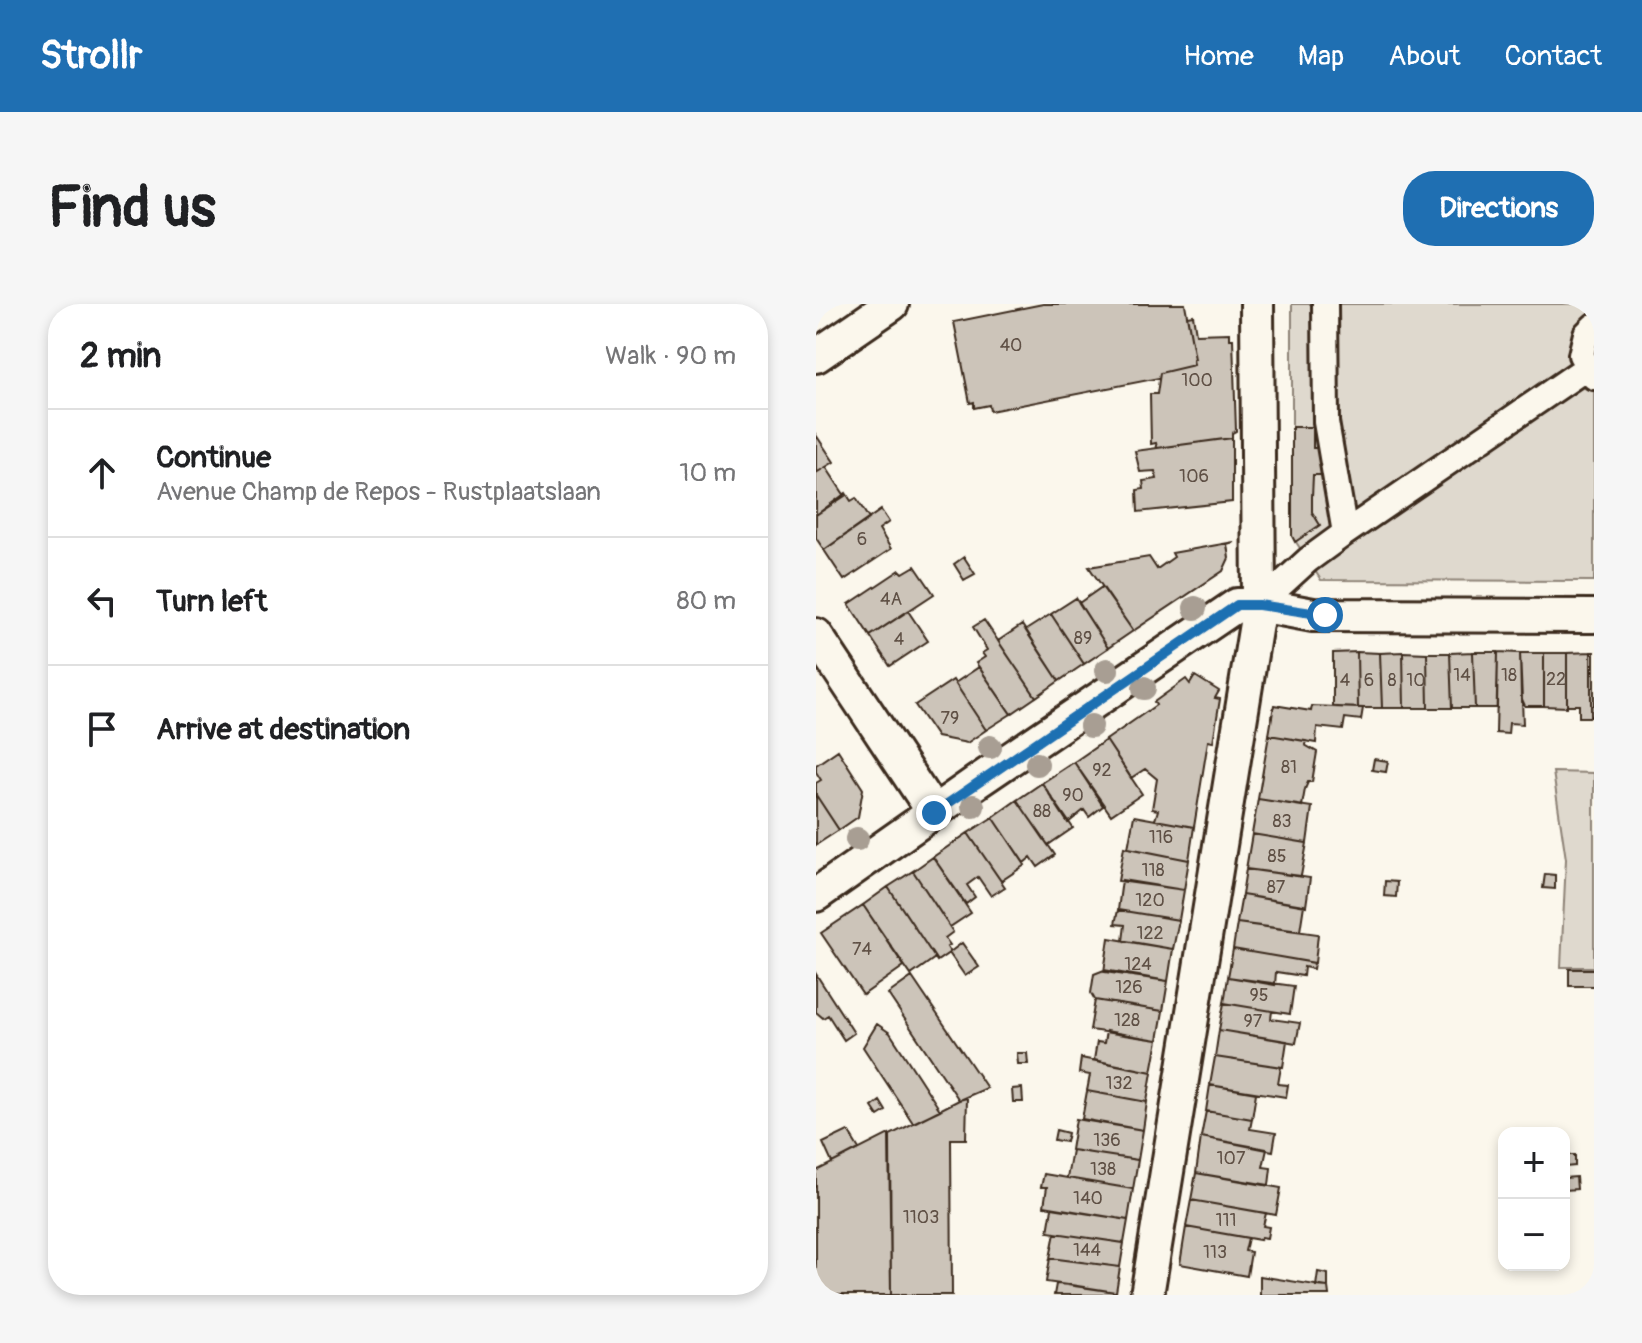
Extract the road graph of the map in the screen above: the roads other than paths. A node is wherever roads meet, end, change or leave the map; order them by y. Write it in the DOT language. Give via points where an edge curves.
graph roads {
  1 [pos="892,304"];
  2 [pos="1257,304"];
  3 [pos="1325,304"];
  4 [pos="1594,326"];
  5 [pos="816,356"];
  6 [pos="1590,372"];
  7 [pos="1345,533"];
  8 [pos="1259,605"];
  9 [pos="1594,616"];
  10 [pos="816,635"];
  11 [pos="934,813"];
  12 [pos="816,895"];
  13 [pos="1147,1295"];
  1 -- 5 [label="street"];
  2 -- 8 [label="street"];
  3 -- 7 [label="street" via="1326,422"];
  4 -- 6 [label="street" via="1581,355"];
  6 -- 7 [label="street"];
  7 -- 8 [label="street"];
  8 -- 9 [label="street" via="1313,615"];
  8 -- 11 [label="street" via="1237,605"];
  8 -- 13 [label="street"];
  10 -- 11 [label="street"];
  11 -- 12 [label="street"];
}
